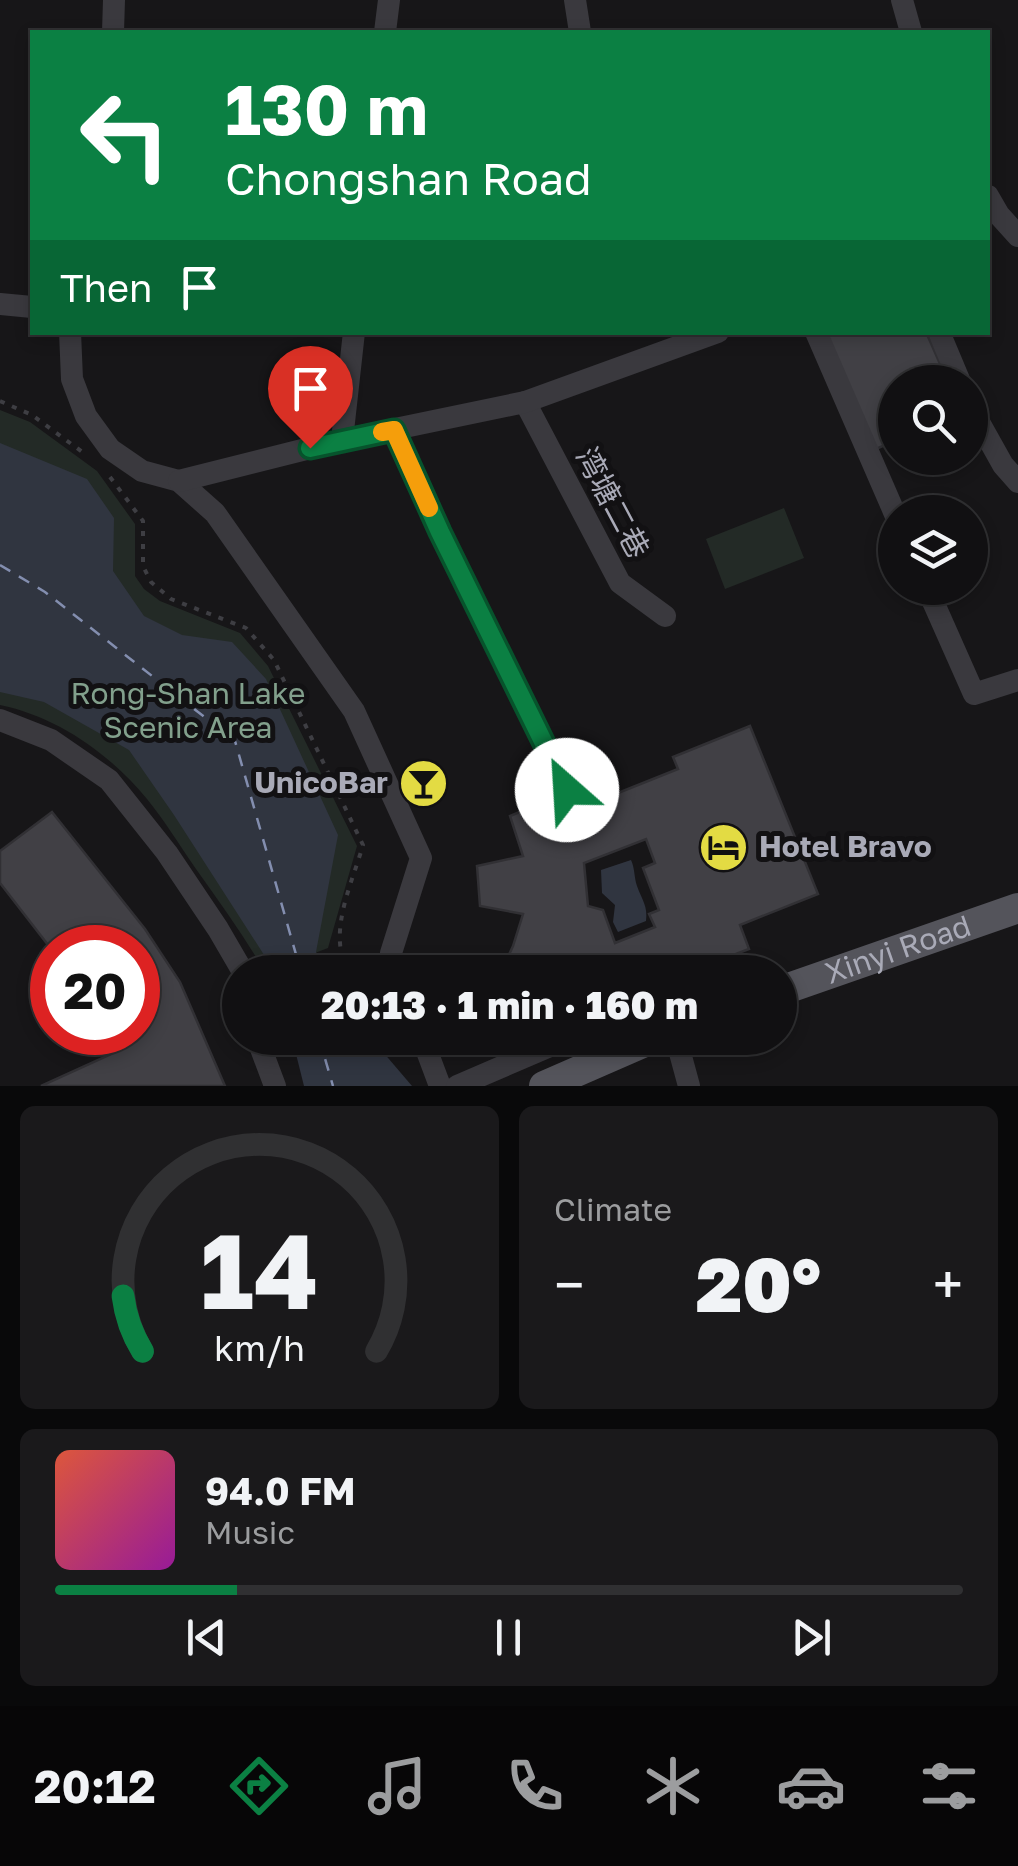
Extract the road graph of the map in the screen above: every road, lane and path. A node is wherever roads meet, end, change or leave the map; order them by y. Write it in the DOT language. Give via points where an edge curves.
graph roads {
  1 [pos="114,0"];
  2 [pos="388,0"];
  3 [pos="575,0"];
  4 [pos="902,0"];
  5 [pos="113,30"];
  6 [pos="385,30"];
  7 [pos="580,30"];
  8 [pos="910,30"];
  9 [pos="991,210"];
  10 [pos="1018,236"];
  11 [pos="0,304"];
  12 [pos="30,307"];
  13 [pos="70,335"];
  14 [pos="354,335"];
  15 [pos="702,335"];
  16 [pos="817,335"];
  17 [pos="940,335"];
  18 [pos="664,342"];
  19 [pos="953,365"];
  20 [pos="0,401"];
  21 [pos="525,402"];
  22 [pos="394,430"];
  23 [pos="988,438"];
  24 [pos="342,440"];
  25 [pos="90,457"];
  26 [pos="104,468"];
  27 [pos="179,481"];
  28 [pos="1018,482"];
  29 [pos="887,495"];
  30 [pos="935,605"];
  31 [pos="665,616"];
  32 [pos="1018,680"];
  33 [pos="0,720"];
  34 [pos="567,790"];
  35 [pos="1018,908"];
  36 [pos="233,955"];
  37 [pos="342,955"];
  38 [pos="392,955"];
  39 [pos="797,986"];
  40 [pos="264,1055"];
  41 [pos="428,1055"];
  42 [pos="530,1055"];
  43 [pos="615,1055"];
  44 [pos="681,1055"];
  45 [pos="276,1086"];
  46 [pos="440,1086"];
  47 [pos="457,1086"];
  48 [pos="544,1086"];
  49 [pos="690,1086"];
  1 -- 5 [label="street"];
  2 -- 6 [label="street"];
  3 -- 7 [label="street"];
  4 -- 8 [label="street"];
  9 -- 10 [label="street"];
  11 -- 12 [label="street"];
  13 -- 27 [label="street" via="72,379 86,416 110,450 142,471"];
  14 -- 24 [label="street"];
  15 -- 18 [label="street"];
  16 -- 29 [label="street"];
  17 -- 19 [label="street"];
  18 -- 21 [label="street"];
  20 -- 25 [label="path" via="32,415"];
  21 -- 22 [label="street"];
  21 -- 31 [label="street, 湾塘二巷" via="620,583"];
  22 -- 24 [label="street"];
  22 -- 34 [label="street"];
  23 -- 28 [label="street"];
  24 -- 27 [label="street"];
  26 -- 37 [label="path" via="142,521 142,566 151,582 171,598 246,628 274,660 363,845 339,927"];
  27 -- 38 [label="street" via="215,513 354,711 421,858"];
  30 -- 32 [label="street" via="974,694"];
  33 -- 36 [label="street" via="51,740 109,780 167,853"];
  35 -- 39 [label="main road, Xinyi Road"];
  40 -- 45 [label="street"];
  41 -- 46 [label="street"];
  42 -- 47 [label="street"];
  43 -- 48 [label="main road"];
  44 -- 49 [label="street"];
}
